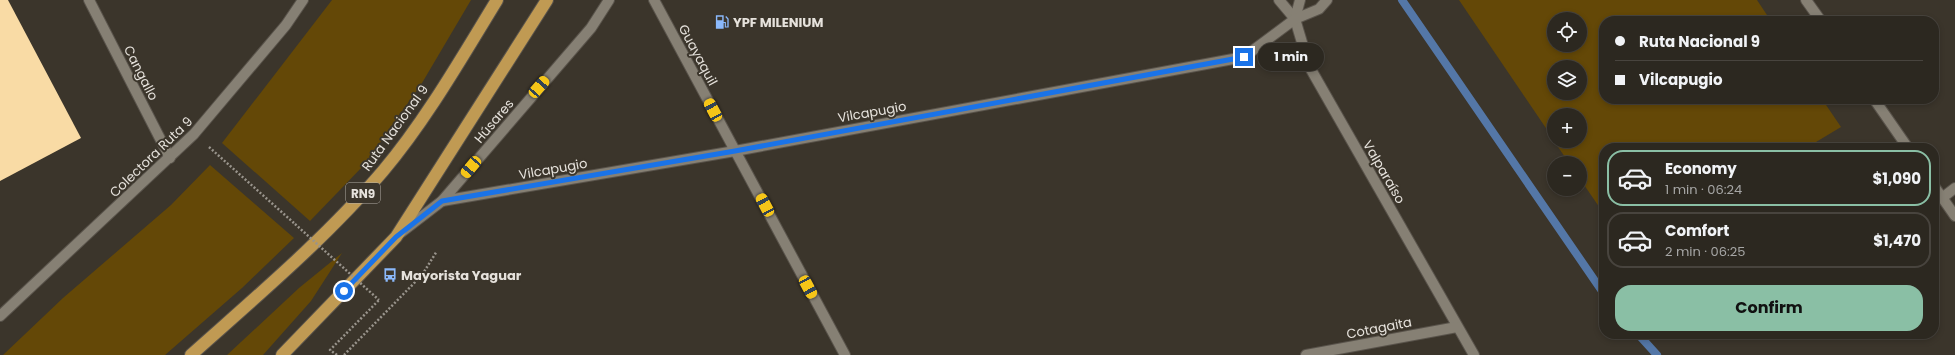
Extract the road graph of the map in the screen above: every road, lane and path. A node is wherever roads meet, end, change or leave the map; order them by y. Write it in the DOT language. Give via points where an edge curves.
graph roads {
  1 [pos="89,0"];
  2 [pos="303,0"];
  3 [pos="498,0"];
  4 [pos="547,0"];
  5 [pos="609,0"];
  6 [pos="654,0"];
  7 [pos="1279,0"];
  8 [pos="1300,0"];
  9 [pos="1327,0"];
  10 [pos="1806,0"];
  11 [pos="1817,16"];
  12 [pos="1295,19"];
  13 [pos="1877,104"];
  14 [pos="1905,143"];
  15 [pos="735,151"];
  16 [pos="219,156"];
  17 [pos="170,158"];
  18 [pos="1955,188"];
  19 [pos="1939,194"];
  20 [pos="1942,198"];
  21 [pos="442,201"];
  22 [pos="1955,216"];
  23 [pos="396,237"];
  24 [pos="437,251"];
  25 [pos="0,316"];
  26 [pos="1457,327"];
  27 [pos="191,355"];
  28 [pos="282,355"];
  29 [pos="337,355"];
  30 [pos="344,355"];
  31 [pos="845,355"];
  32 [pos="1306,355"];
  33 [pos="1474,355"];
  1 -- 17 [label="street, Cangallo"];
  2 -- 17 [label="street, Colectora Ruta 9" via="286,25 214,113"];
  3 -- 27 [label="highway, Ruta Nacional 9 / RN9" via="457,65 384,170 298,259"];
  4 -- 23 [label="highway"];
  5 -- 21 [label="street, Húsares" via="591,28"];
  6 -- 15 [label="street, Guayaquil"];
  7 -- 12 [label="street, Valparaíso"];
  8 -- 12 [label="street"];
  9 -- 12 [label="street, Vilcapugio" via="1319,9"];
  10 -- 11 [label="street"];
  12 -- 15 [label="street, Vilcapugio" via="1244,57"];
  12 -- 26 [label="street, Valparaíso" via="1309,66"];
  13 -- 14 [label="street"];
  15 -- 21 [label="street, Vilcapugio"];
  15 -- 31 [label="street, Guayaquil"];
  16 -- 29 [label="path, bridge" via="379,300 330,350"];
  17 -- 25 [label="street, Colectora Ruta 9"];
  18 -- 20 [label="street"];
  19 -- 20 [label="street"];
  20 -- 22 [label="street"];
  21 -- 23 [label="street, Húsares"];
  23 -- 28 [label="highway"];
  24 -- 30 [label="path" via="422,275"];
  26 -- 32 [label="street, Cotagaita"];
  26 -- 33 [label="street, Valparaíso"];
}
